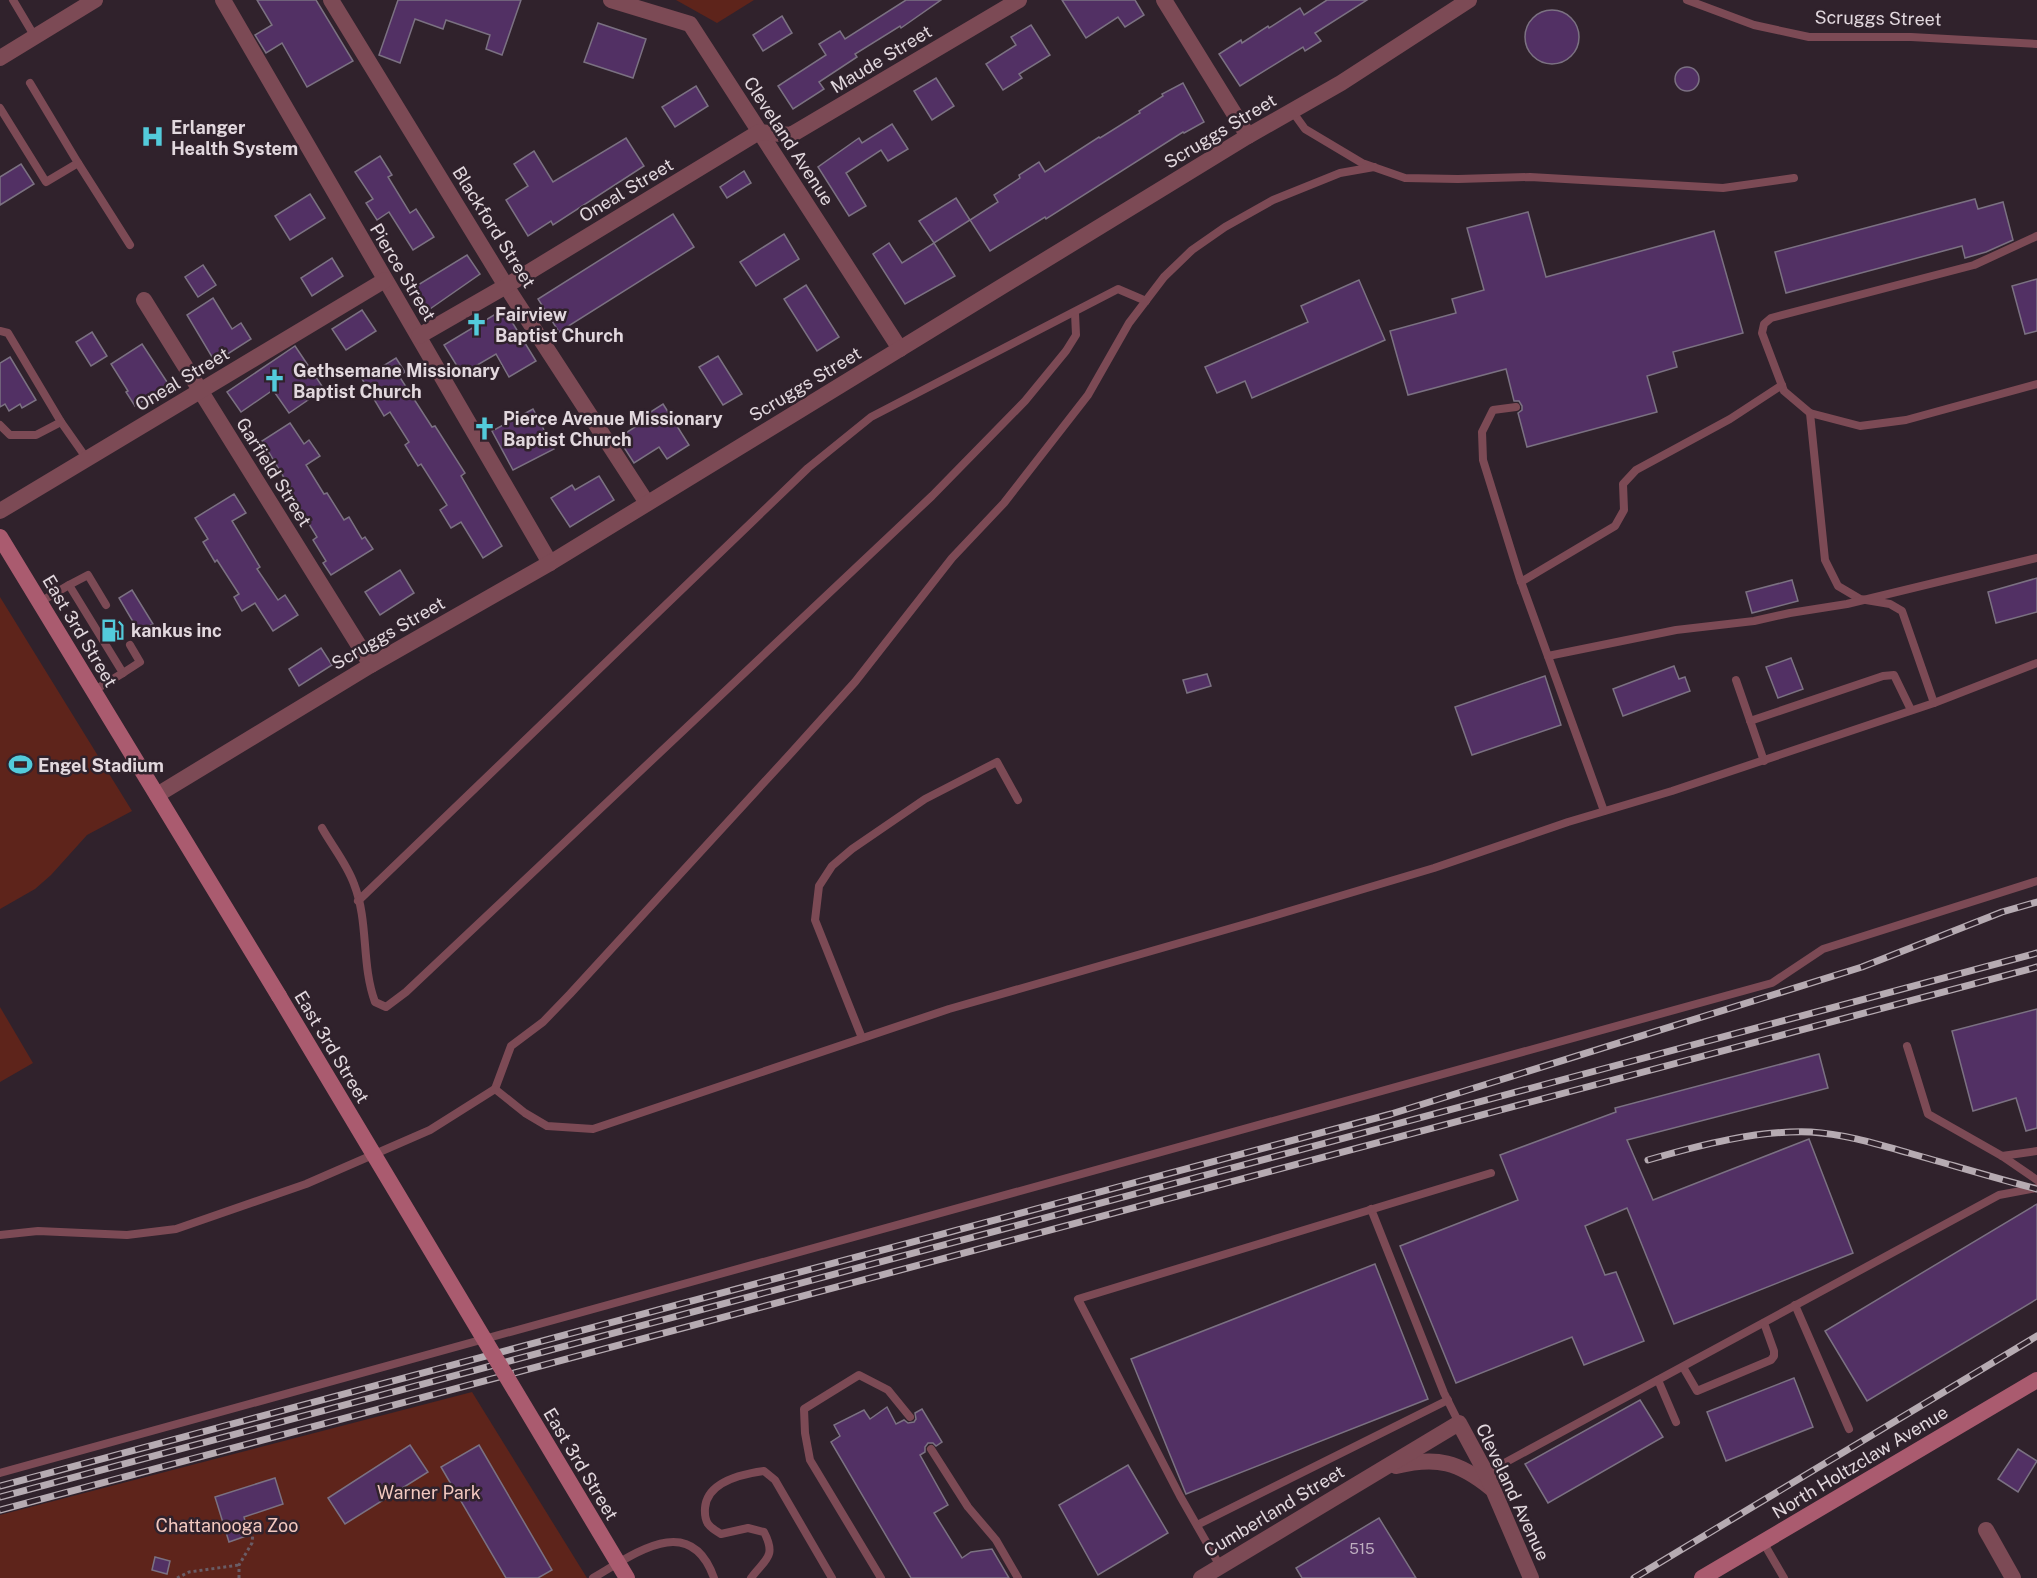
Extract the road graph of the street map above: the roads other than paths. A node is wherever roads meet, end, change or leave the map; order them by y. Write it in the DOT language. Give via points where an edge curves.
graph roads {
  1 [pos="13,0"];
  2 [pos="95,0"];
  3 [pos="224,0"];
  4 [pos="331,0"];
  5 [pos="611,0"];
  6 [pos="1019,0"];
  7 [pos="1164,0"];
  8 [pos="1469,0"];
  9 [pos="1687,0"];
  10 [pos="35,37"];
  11 [pos="2037,44"];
  12 [pos="0,58"];
  13 [pos="30,83"];
  14 [pos="0,108"];
  15 [pos="1292,111"];
  16 [pos="759,132"];
  17 [pos="1248,136"];
  18 [pos="78,163"];
  19 [pos="1374,167"];
  20 [pos="1794,178"];
  21 [pos="2037,236"];
  22 [pos="130,245"];
  23 [pos="385,280"];
  24 [pos="506,286"];
  25 [pos="144,300"];
  26 [pos="1146,301"];
  27 [pos="1075,313"];
  28 [pos="0,331"];
  29 [pos="419,336"];
  30 [pos="900,349"];
  31 [pos="2037,384"];
  32 [pos="1782,385"];
  33 [pos="201,391"];
  34 [pos="1516,407"];
  35 [pos="1810,413"];
  36 [pos="61,422"];
  37 [pos="0,425"];
  38 [pos="87,459"];
  39 [pos="647,502"];
  40 [pos="0,512"];
  41 [pos="0,537"];
  42 [pos="2037,558"];
  43 [pos="550,563"];
  44 [pos="1521,582"];
  45 [pos="69,585"];
  46 [pos="1860,599"];
  47 [pos="40,602"];
  48 [pos="106,605"];
  49 [pos="130,645"];
  50 [pos="1548,657"];
  51 [pos="2037,663"];
  52 [pos="371,665"];
  53 [pos="123,673"];
  54 [pos="1736,680"];
  55 [pos="93,691"];
  56 [pos="1934,703"];
  57 [pos="1911,710"];
  58 [pos="1750,721"];
  59 [pos="1764,761"];
  60 [pos="157,795"];
  61 [pos="1018,800"];
  62 [pos="1604,811"];
  63 [pos="321,828"];
  64 [pos="2037,881"];
  65 [pos="358,901"];
  66 [pos="862,1038"];
  67 [pos="1907,1046"];
  68 [pos="495,1089"];
  69 [pos="2037,1151"];
  70 [pos="2002,1156"];
  71 [pos="1491,1173"];
  72 [pos="2037,1180"];
  73 [pos="2037,1188"];
  74 [pos="1371,1209"];
  75 [pos="0,1235"];
  76 [pos="1795,1305"];
  77 [pos="1764,1323"];
  78 [pos="1683,1366"];
  79 [pos="1658,1380"];
  80 [pos="2037,1380"];
  81 [pos="1448,1400"];
  82 [pos="910,1417"];
  83 [pos="1676,1422"];
  84 [pos="1459,1423"];
  85 [pos="1849,1429"];
  86 [pos="930,1449"];
  87 [pos="0,1473"];
  88 [pos="1486,1473"];
  89 [pos="1367,1478"];
  90 [pos="1493,1490"];
  91 [pos="1197,1525"];
  92 [pos="1986,1530"];
  93 [pos="1763,1542"];
  94 [pos="1220,1566"];
  95 [pos="593,1578"];
  96 [pos="627,1578"];
  97 [pos="714,1578"];
  98 [pos="751,1578"];
  99 [pos="832,1578"];
  100 [pos="881,1578"];
  101 [pos="1018,1578"];
  102 [pos="1201,1578"];
  103 [pos="1531,1578"];
  104 [pos="1702,1578"];
  105 [pos="1784,1578"];
  106 [pos="2013,1578"];
  1 -- 10 [label="lane"];
  2 -- 10 [label="street"];
  3 -- 23 [label="street, Pierce Street"];
  4 -- 24 [label="street, Blackford Street"];
  5 -- 16 [label="street, Cleveland Avenue" via="690,24"];
  6 -- 16 [label="street, Maude Street" via="791,135"];
  7 -- 17 [label="street"];
  8 -- 15 [label="street, Scruggs Street"];
  9 -- 11 [label="lane, Scruggs Street" via="1754,25 1809,37 1911,37"];
  10 -- 12 [label="street"];
  13 -- 18 [label="lane"];
  14 -- 18 [label="lane" via="46,182"];
  15 -- 17 [label="street, Scruggs Street"];
  15 -- 19 [label="lane" via="1305,129"];
  16 -- 24 [label="street, Oneal Street"];
  16 -- 30 [label="street, Cleveland Avenue"];
  17 -- 30 [label="street, Scruggs Street"];
  18 -- 22 [label="lane"];
  19 -- 20 [label="lane" via="1405,178 1530,177 1723,188"];
  19 -- 26 [label="lane" via="1340,173 1273,200 1225,227 1192,250"];
  21 -- 32 [label="lane" via="1974,265 1771,318 1762,333"];
  23 -- 29 [label="street, Pierce Street"];
  23 -- 33 [label="street, Oneal Street"];
  24 -- 29 [label="street, Oneal Street"];
  24 -- 39 [label="street, Blackford Street"];
  25 -- 33 [label="street, Garfield Street"];
  26 -- 27 [label="lane" via="1118,289"];
  26 -- 68 [label="lane" via="1088,395 1004,503 952,558 855,682 792,752 570,994 543,1022 511,1046"];
  27 -- 65 [label="lane" via="871,417 808,468"];
  27 -- 65 [label="lane" via="1076,335 1066,351 1025,401 932,496 386,1007 375,1002 368,982"];
  28 -- 36 [label="lane" via="8,333"];
  29 -- 43 [label="street, Pierce Street"];
  30 -- 39 [label="street, Scruggs Street"];
  31 -- 35 [label="lane" via="1906,420 1860,426"];
  32 -- 35 [label="lane"];
  32 -- 44 [label="lane" via="1730,419 1636,470 1623,484 1624,510 1616,526"];
  33 -- 38 [label="street, Oneal Street"];
  33 -- 52 [label="street, Garfield Street"];
  34 -- 44 [label="lane" via="1493,410 1482,432 1483,460"];
  35 -- 46 [label="lane" via="1825,560 1838,586"];
  36 -- 37 [label="lane" via="36,435 10,435"];
  36 -- 38 [label="lane"];
  38 -- 40 [label="street, Oneal Street"];
  39 -- 43 [label="street, Scruggs Street"];
  41 -- 47 [label="main road, East 3rd Street"];
  42 -- 46 [label="lane"];
  43 -- 52 [label="street, Scruggs Street"];
  44 -- 50 [label="lane"];
  45 -- 47 [label="lane"];
  45 -- 48 [label="lane" via="88,575"];
  45 -- 53 [label="lane"];
  46 -- 50 [label="lane" via="1754,621 1676,630"];
  46 -- 56 [label="lane" via="1890,604 1902,611"];
  47 -- 55 [label="main road, East 3rd Street"];
  49 -- 53 [label="lane" via="140,662"];
  50 -- 62 [label="lane"];
  51 -- 56 [label="lane"];
  52 -- 60 [label="street, Scruggs Street"];
  53 -- 55 [label="lane"];
  54 -- 58 [label="lane"];
  55 -- 60 [label="main road, East 3rd Street"];
  56 -- 57 [label="lane"];
  57 -- 58 [label="lane" via="1894,675"];
  57 -- 59 [label="lane"];
  58 -- 59 [label="lane"];
  59 -- 62 [label="lane"];
  60 -- 96 [label="main road, East 3rd Street, bridge"];
  61 -- 66 [label="lane" via="997,762 925,799 832,866 819,886 815,920"];
  62 -- 66 [label="lane" via="1434,868 949,1009"];
  63 -- 65 [label="lane" via="354,884"];
  64 -- 87 [label="lane" via="1823,949 1772,983"];
  66 -- 68 [label="lane" via="593,1129 547,1126"];
  67 -- 70 [label="lane" via="1928,1114"];
  68 -- 75 [label="lane" via="430,1130 306,1184 176,1229 127,1235 38,1231"];
  69 -- 70 [label="lane"];
  70 -- 72 [label="lane"];
  71 -- 74 [label="lane"];
  73 -- 76 [label="lane" via="1999,1195"];
  74 -- 81 [label="lane"];
  74 -- 91 [label="lane" via="1078,1299"];
  76 -- 77 [label="lane"];
  76 -- 85 [label="lane"];
  77 -- 78 [label="lane"];
  77 -- 78 [label="lane" via="1774,1351 1771,1360 1697,1391"];
  78 -- 79 [label="lane"];
  79 -- 83 [label="lane"];
  79 -- 88 [label="lane"];
  80 -- 93 [label="main road, North Holtzclaw Avenue"];
  81 -- 84 [label="lane"];
  81 -- 91 [label="lane"];
  82 -- 100 [label="lane" via="888,1390 859,1375 804,1409 810,1460"];
  84 -- 88 [label="street, Cleveland Avenue"];
  84 -- 89 [label="street, Cumberland Street"];
  86 -- 101 [label="lane" via="968,1507 996,1540"];
  88 -- 90 [label="street, Cleveland Avenue"];
  89 -- 90 [label="street, Cumberland Street" via="1417,1461 1438,1461 1464,1468"];
  89 -- 94 [label="street, Cumberland Street"];
  90 -- 103 [label="street, Cleveland Avenue"];
  91 -- 94 [label="lane"];
  92 -- 106 [label="street"];
  93 -- 104 [label="main road, North Holtzclaw Avenue"];
  93 -- 105 [label="lane"];
  94 -- 102 [label="street, Cumberland Street"];
  95 -- 97 [label="lane" via="653,1544 681,1542 698,1551"];
  98 -- 99 [label="lane" via="769,1558 770,1545 764,1532 748,1528 721,1534 709,1527 705,1504 711,1491 727,1481 764,1471 775,1480"];
}
